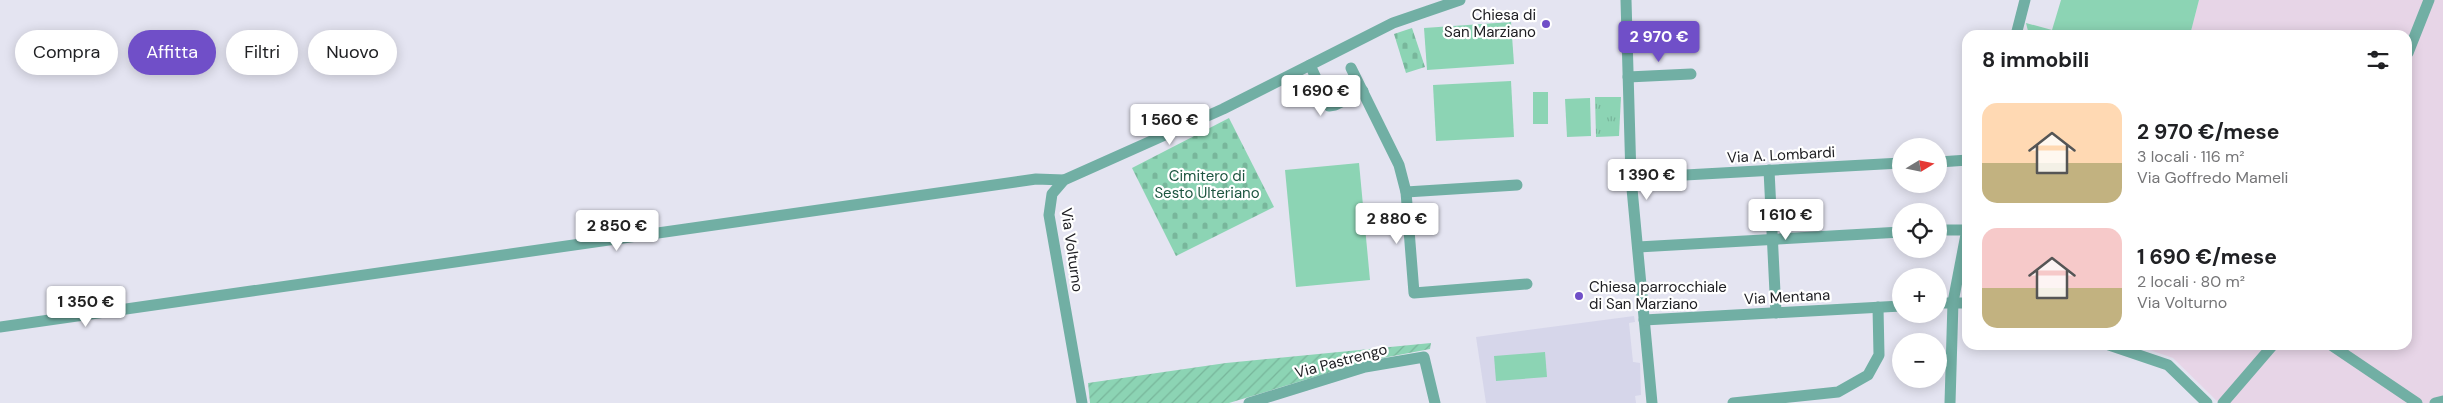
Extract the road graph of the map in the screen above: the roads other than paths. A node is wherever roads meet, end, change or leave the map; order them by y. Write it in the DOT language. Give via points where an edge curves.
graph roads {
  1 [pos="1460,0"];
  2 [pos="1626,0"];
  3 [pos="2025,0"];
  4 [pos="2429,0"];
  5 [pos="2017,30"];
  6 [pos="2412,43"];
  7 [pos="1310,65"];
  8 [pos="1351,68"];
  9 [pos="1691,74"];
  10 [pos="1628,77"];
  11 [pos="1363,91"];
  12 [pos="1962,160"];
  13 [pos="1948,161"];
  14 [pos="1892,164"];
  15 [pos="1770,170"];
  16 [pos="1632,178"];
  17 [pos="1064,180"];
  18 [pos="1517,185"];
  19 [pos="1406,192"];
  20 [pos="1962,228"];
  21 [pos="1947,229"];
  22 [pos="1892,232"];
  23 [pos="1772,238"];
  24 [pos="1638,247"];
  25 [pos="1962,254"];
  26 [pos="1527,284"];
  27 [pos="1947,302"];
  28 [pos="1953,302"];
  29 [pos="1962,303"];
  30 [pos="1892,306"];
  31 [pos="1878,307"];
  32 [pos="1776,313"];
  33 [pos="1644,320"];
  34 [pos="0,327"];
  35 [pos="2123,350"];
  36 [pos="2269,350"];
  37 [pos="2338,350"];
  38 [pos="2443,401"];
  39 [pos="1082,403"];
  40 [pos="1249,403"];
  41 [pos="1435,403"];
  42 [pos="1652,403"];
  43 [pos="1733,403"];
  44 [pos="1950,403"];
  45 [pos="2207,403"];
  46 [pos="2223,403"];
  47 [pos="2417,403"];
  48 [pos="2435,403"];
  1 -- 7 [label="street" via="1393,23"];
  2 -- 10 [label="street"];
  3 -- 5 [label="street"];
  4 -- 6 [label="street"];
  7 -- 11 [label="street" via="1329,106"];
  7 -- 17 [label="street" via="1223,109"];
  8 -- 11 [label="street"];
  9 -- 10 [label="street"];
  10 -- 16 [label="street"];
  11 -- 19 [label="street" via="1399,165"];
  12 -- 13 [label="street"];
  14 -- 15 [label="street, Via A. Lombardi"];
  15 -- 16 [label="street, Via A. Lombardi"];
  15 -- 23 [label="street"];
  16 -- 24 [label="street"];
  17 -- 34 [label="street" via="1036,179"];
  17 -- 39 [label="street, Via Volturno" via="1052,194 1049,215"];
  18 -- 19 [label="street"];
  19 -- 26 [label="street" via="1414,292"];
  20 -- 21 [label="street"];
  22 -- 23 [label="street"];
  23 -- 24 [label="street"];
  23 -- 32 [label="street"];
  24 -- 33 [label="street"];
  25 -- 28 [label="street"];
  27 -- 28 [label="street"];
  28 -- 29 [label="street"];
  28 -- 44 [label="street"];
  30 -- 31 [label="street, Via Mentana"];
  31 -- 32 [label="street, Via Mentana"];
  31 -- 43 [label="street" via="1878,355 1868,375 1838,392"];
  32 -- 33 [label="street, Via Mentana"];
  33 -- 42 [label="street"];
  35 -- 45 [label="street" via="2168,365"];
  36 -- 46 [label="street"];
  37 -- 47 [label="street"];
  38 -- 48 [label="street"];
  40 -- 41 [label="street, Via Pastrengo" via="1365,367 1424,357"];
}
